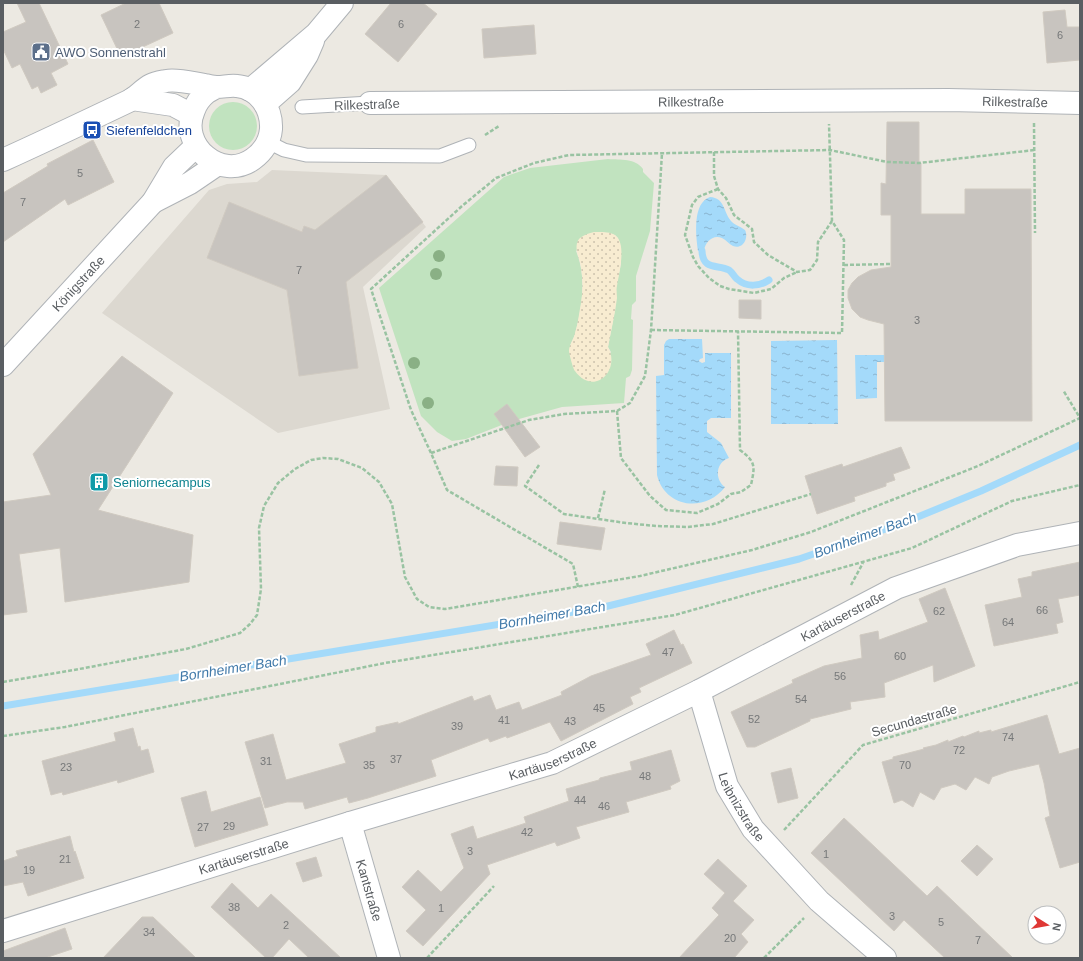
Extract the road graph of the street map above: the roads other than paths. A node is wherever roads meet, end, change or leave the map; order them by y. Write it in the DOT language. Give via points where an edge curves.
graph roads {
  1 [pos="342,3"];
  2 [pos="216,87"];
  3 [pos="258,97"];
  4 [pos="132,99"];
  5 [pos="370,103"];
  6 [pos="1080,103"];
  7 [pos="302,107"];
  8 [pos="192,115"];
  9 [pos="268,142"];
  10 [pos="469,145"];
  11 [pos="196,146"];
  12 [pos="3,160"];
  13 [pos="218,164"];
  14 [pos="153,202"];
  15 [pos="3,365"];
  16 [pos="1080,533"];
  17 [pos="700,691"];
  18 [pos="350,823"];
  19 [pos="3,931"];
  20 [pos="389,958"];
  21 [pos="885,958"];
  1 -- 3 [label="street" via="316,34 307,55 290,82"];
  2 -- 3 [label="street" via="239,86"];
  2 -- 4 [label="street" via="186,81 167,81 151,85"];
  2 -- 8 [label="street" via="201,98"];
  3 -- 9 [label="street" via="270,114"];
  4 -- 8 [label="street" via="173,105"];
  4 -- 12 [label="street"];
  5 -- 6 [label="street, Rilkestraße" via="845,100"];
  5 -- 7 [label="lane, Rilkestraße"];
  8 -- 11 [label="street" via="190,126"];
  9 -- 10 [label="lane" via="284,150 306,155 440,156"];
  9 -- 13 [label="street" via="252,160 241,165"];
  11 -- 13 [label="street" via="201,154"];
  11 -- 14 [label="street, Königstraße" via="174,167"];
  13 -- 14 [label="street, Königstraße" via="190,183"];
  14 -- 15 [label="street, Königstraße"];
  16 -- 17 [label="street, Kartäuserstraße" via="1018,545 896,588"];
  17 -- 18 [label="street, Kartäuserstraße" via="552,763"];
  17 -- 21 [label="street, Leibnizstraße" via="727,786 754,829 819,902"];
  18 -- 19 [label="street, Kartäuserstraße"];
  18 -- 20 [label="street, Kantstraße"];
}
